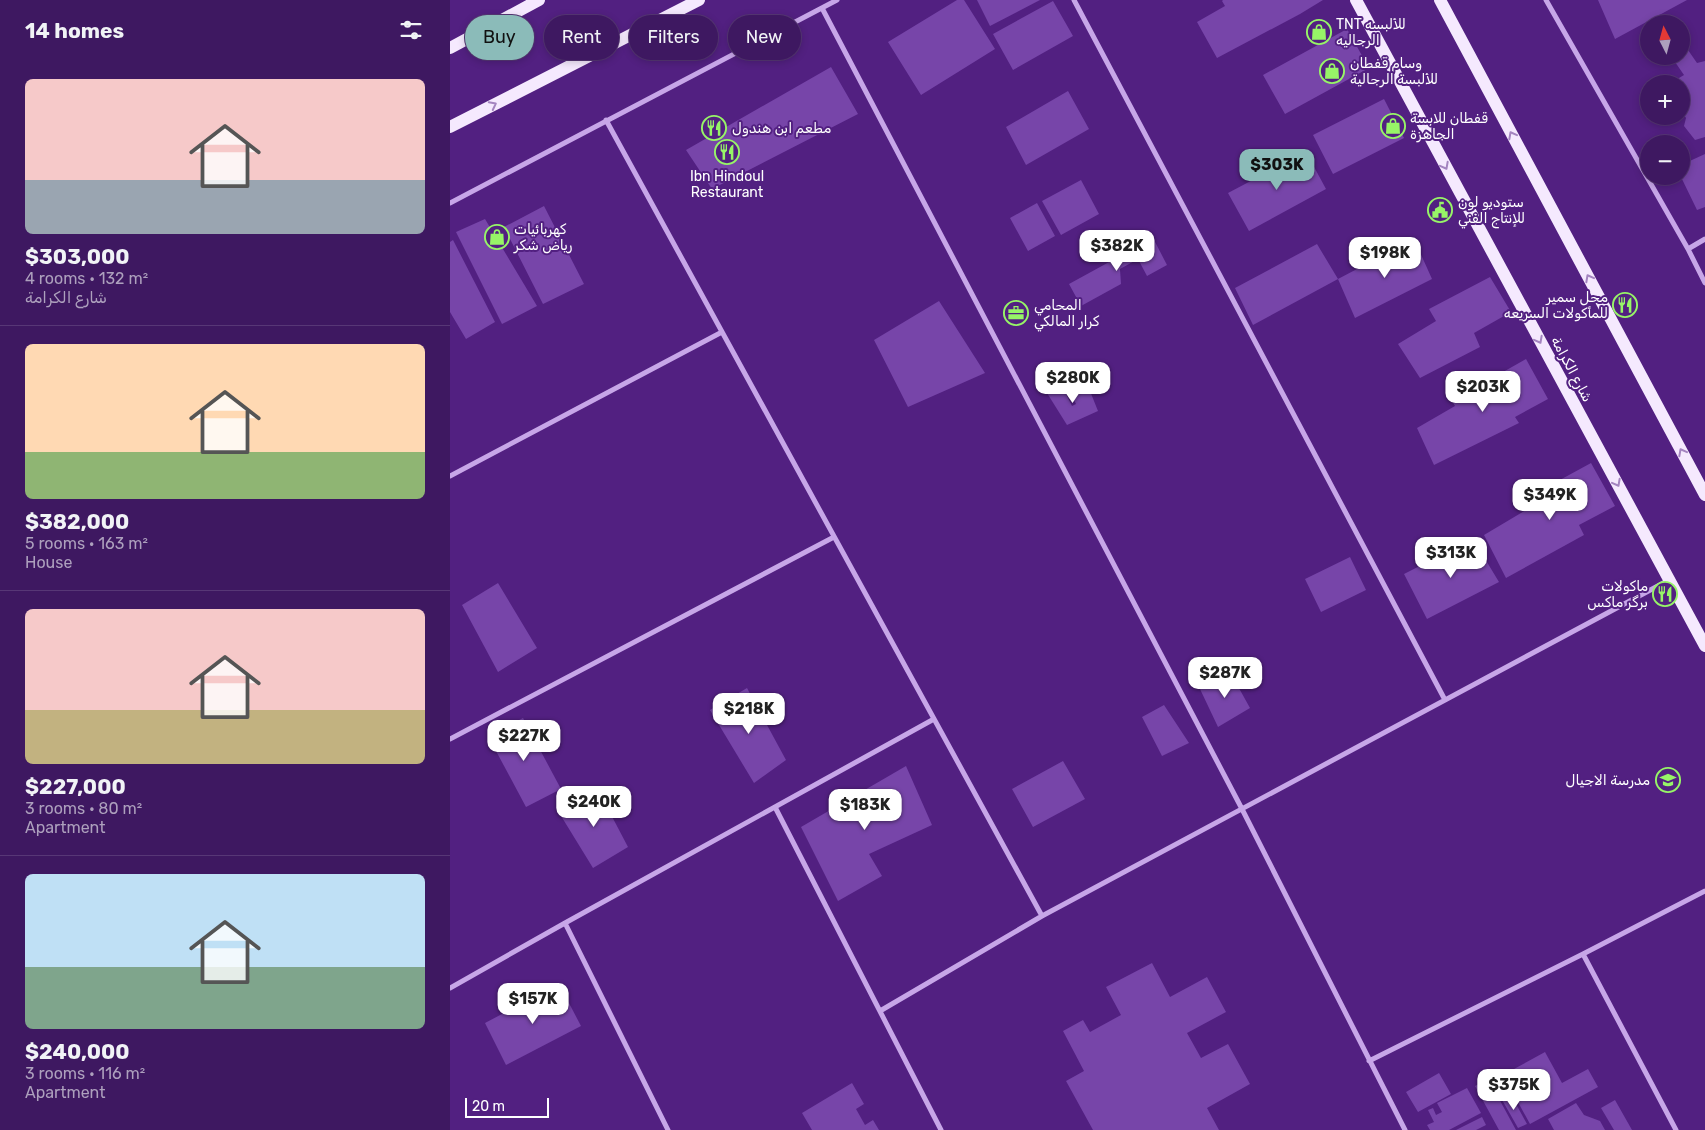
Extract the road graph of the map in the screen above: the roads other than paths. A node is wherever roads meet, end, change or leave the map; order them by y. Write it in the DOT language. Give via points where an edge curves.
graph roads {
  1 [pos="539,0"];
  2 [pos="699,0"];
  3 [pos="837,0"];
  4 [pos="1074,0"];
  5 [pos="1356,0"];
  6 [pos="1440,0"];
  7 [pos="1546,0"];
  8 [pos="822,8"];
  9 [pos="450,48"];
  10 [pos="606,120"];
  11 [pos="450,127"];
  12 [pos="450,203"];
  13 [pos="1705,239"];
  14 [pos="1688,249"];
  15 [pos="1705,283"];
  16 [pos="722,332"];
  17 [pos="450,476"];
  18 [pos="1705,495"];
  19 [pos="834,538"];
  20 [pos="1669,580"];
  21 [pos="1705,646"];
  22 [pos="1445,700"];
  23 [pos="934,719"];
  24 [pos="450,739"];
  25 [pos="775,807"];
  26 [pos="1242,809"];
  27 [pos="1705,891"];
  28 [pos="1042,916"];
  29 [pos="565,923"];
  30 [pos="1583,954"];
  31 [pos="450,988"];
  32 [pos="880,1011"];
  33 [pos="1369,1061"];
  34 [pos="668,1130"];
  35 [pos="941,1130"];
  36 [pos="1404,1130"];
  37 [pos="1676,1130"];
  1 -- 9 [label="main road"];
  11 -- 2 [label="main road, one-way"];
  3 -- 8 [label="street"];
  4 -- 22 [label="street"];
  5 -- 20 [label="main road, شارع الكرامة, one-way"];
  18 -- 6 [label="main road, one-way"];
  7 -- 14 [label="street"];
  8 -- 10 [label="street"];
  8 -- 26 [label="street"];
  10 -- 12 [label="street"];
  10 -- 16 [label="street"];
  13 -- 14 [label="street"];
  14 -- 15 [label="street"];
  16 -- 17 [label="street"];
  16 -- 19 [label="street"];
  19 -- 23 [label="street"];
  19 -- 24 [label="street"];
  20 -- 21 [label="main road, شارع الكرامة"];
  20 -- 22 [label="street"];
  22 -- 26 [label="street"];
  23 -- 25 [label="street"];
  23 -- 28 [label="street"];
  25 -- 29 [label="street"];
  25 -- 32 [label="street"];
  26 -- 28 [label="street"];
  26 -- 33 [label="street"];
  27 -- 30 [label="street"];
  28 -- 32 [label="street"];
  29 -- 31 [label="street"];
  29 -- 34 [label="street"];
  30 -- 33 [label="street"];
  30 -- 37 [label="street"];
  32 -- 35 [label="street"];
  33 -- 36 [label="street"];
}
